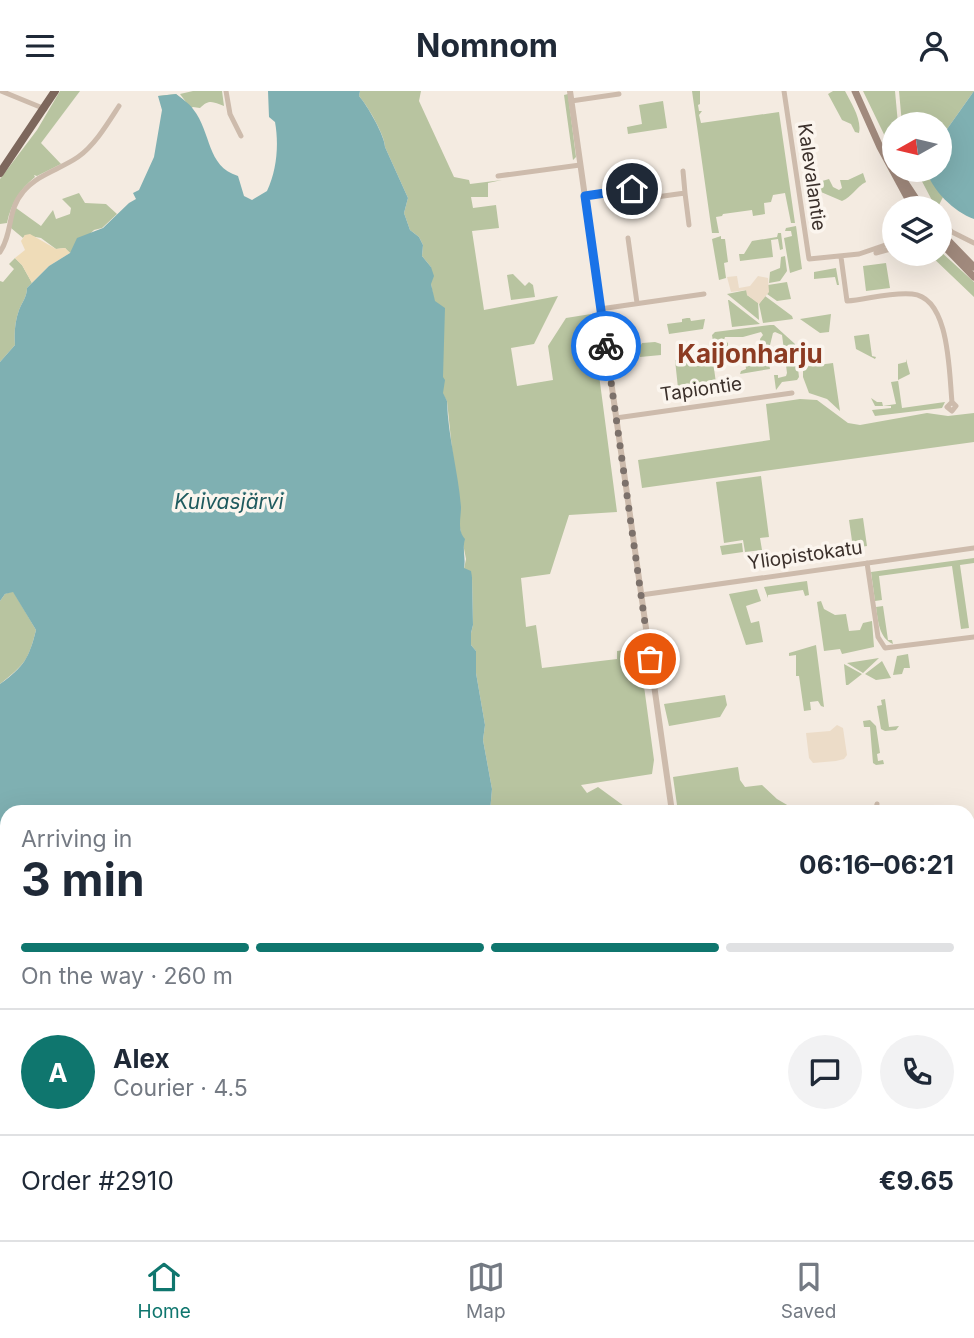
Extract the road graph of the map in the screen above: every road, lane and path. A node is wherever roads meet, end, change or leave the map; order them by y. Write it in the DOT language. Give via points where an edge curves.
graph roads {
  1 [pos="1,91"];
  2 [pos="55,91"];
  3 [pos="226,91"];
  4 [pos="570,91"];
  5 [pos="784,91"];
  6 [pos="855,91"];
  7 [pos="620,94"];
  8 [pos="571,101"];
  9 [pos="119,106"];
  10 [pos="45,109"];
  11 [pos="870,124"];
  12 [pos="241,136"];
  13 [pos="882,144"];
  14 [pos="580,165"];
  15 [pos="683,171"];
  16 [pos="0,173"];
  17 [pos="498,176"];
  18 [pos="685,193"];
  19 [pos="585,196"];
  20 [pos="907,196"];
  21 [pos="689,225"];
  22 [pos="952,232"];
  23 [pos="628,239"];
  24 [pos="974,243"];
  25 [pos="952,244"];
  26 [pos="882,248"];
  27 [pos="0,252"];
  28 [pos="952,254"];
  29 [pos="841,257"];
  30 [pos="974,267"];
  31 [pos="974,277"];
  32 [pos="704,294"];
  33 [pos="638,303"];
  34 [pos="600,309"];
  35 [pos="792,393"];
  36 [pos="952,403"];
  37 [pos="616,418"];
  38 [pos="974,548"];
  39 [pos="867,563"];
  40 [pos="641,595"];
  41 [pos="974,638"];
  42 [pos="671,805"];
  1 -- 10 [label="street"];
  2 -- 10 [label="main road"];
  3 -- 12 [label="street"];
  4 -- 8 [label="street"];
  5 -- 29 [label="street, Kalevalantie" via="807,255 812,260"];
  6 -- 11 [label="main road"];
  7 -- 8 [label="street"];
  8 -- 14 [label="street"];
  9 -- 27 [label="street" via="86,150 32,181 14,202"];
  10 -- 16 [label="main road"];
  11 -- 13 [label="main road"];
  11 -- 20 [label="main road"];
  14 -- 17 [label="street"];
  14 -- 19 [label="street"];
  15 -- 18 [label="street"];
  18 -- 19 [label="street" via="642,199 632,189"];
  18 -- 21 [label="street"];
  19 -- 34 [label="street"];
  22 -- 24 [label="street"];
  23 -- 33 [label="street"];
  25 -- 30 [label="main road"];
  26 -- 29 [label="street, Kalevalantie"];
  28 -- 31 [label="main road"];
  29 -- 36 [label="street" via="847,301 908,293 935,307 942,321"];
  32 -- 33 [label="street"];
  33 -- 34 [label="street"];
  34 -- 37 [label="street"];
  35 -- 37 [label="street, Tapiontie"];
  37 -- 40 [label="street"];
  38 -- 39 [label="street, Yliopistokatu"];
  39 -- 40 [label="street, Yliopistokatu"];
  39 -- 41 [label="street" via="882,645 891,649"];
  40 -- 42 [label="street"];
}
